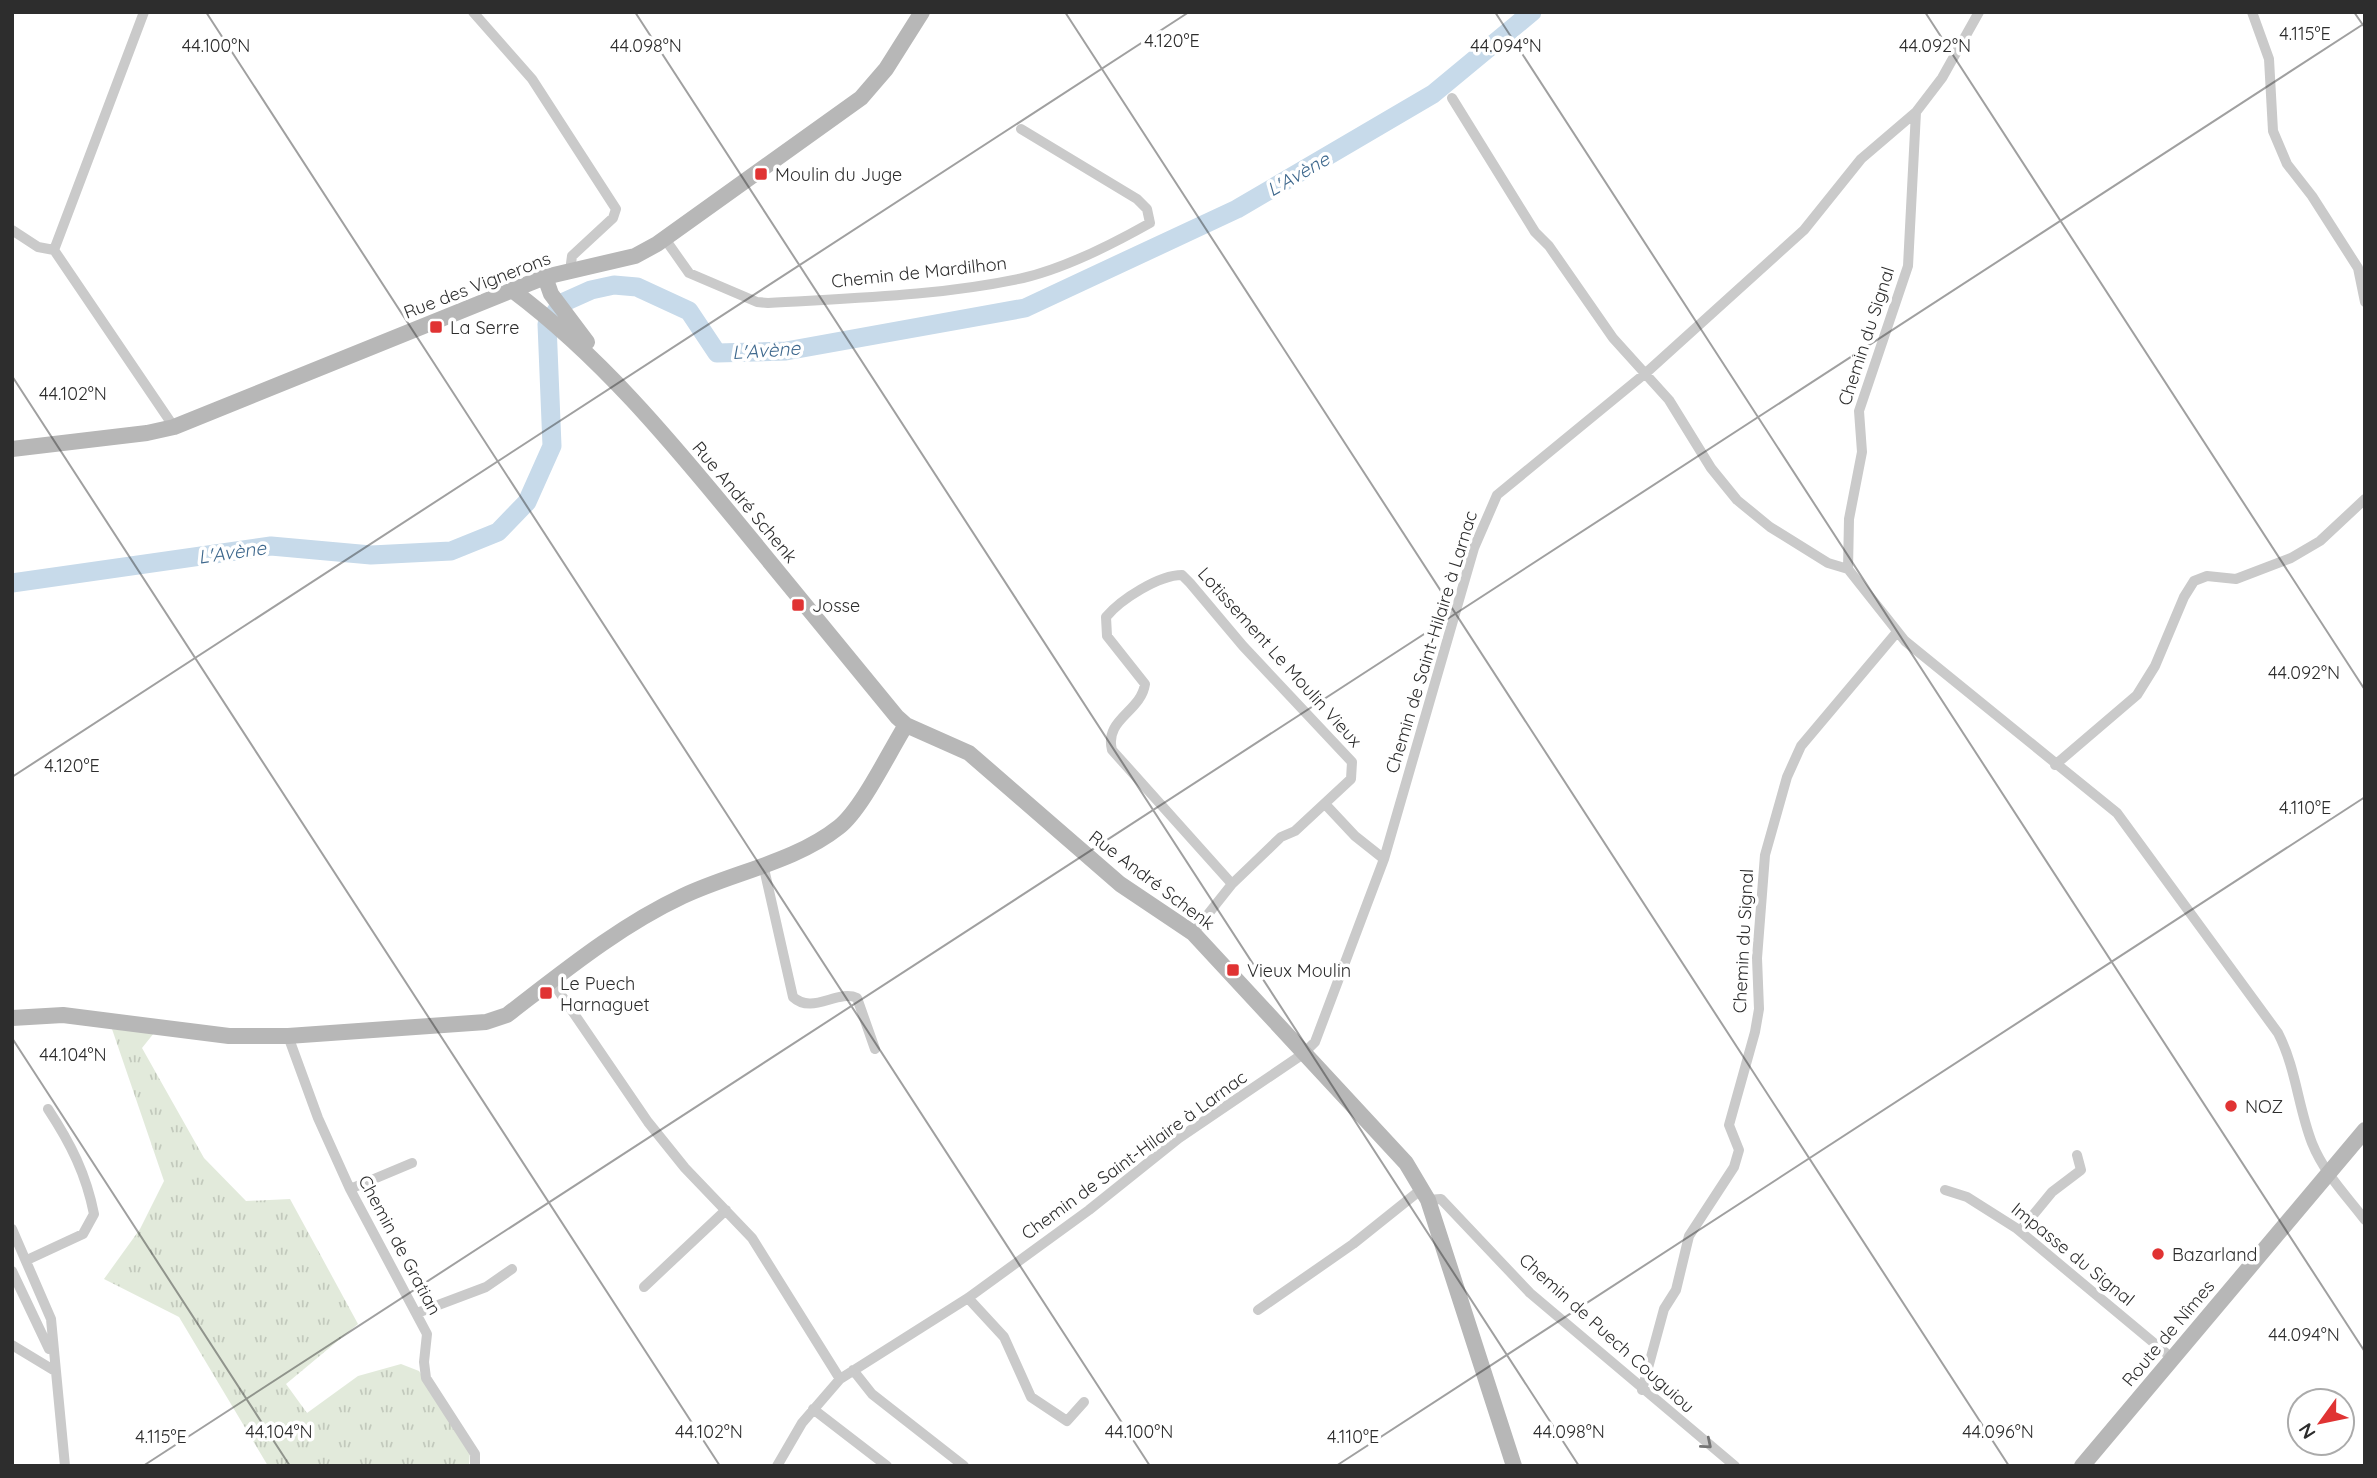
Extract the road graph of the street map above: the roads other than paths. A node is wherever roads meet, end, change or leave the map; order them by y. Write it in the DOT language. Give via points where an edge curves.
graph roads {
  1 [pos="144,12"];
  2 [pos="472,12"];
  3 [pos="922,12"];
  4 [pos="1979,12"];
  5 [pos="2252,12"];
  6 [pos="1452,98"];
  7 [pos="1916,112"];
  8 [pos="1021,129"];
  9 [pos="12,230"];
  10 [pos="664,239"];
  11 [pos="54,250"];
  12 [pos="570,271"];
  13 [pos="545,277"];
  14 [pos="512,290"];
  15 [pos="2365,302"];
  16 [pos="568,326"];
  17 [pos="1647,372"];
  18 [pos="174,426"];
  19 [pos="12,449"];
  20 [pos="2365,499"];
  21 [pos="1848,569"];
  22 [pos="1897,632"];
  23 [pos="906,724"];
  24 [pos="2055,765"];
  25 [pos="1325,804"];
  26 [pos="1384,859"];
  27 [pos="763,864"];
  28 [pos="1232,884"];
  29 [pos="1193,933"];
  30 [pos="551,981"];
  31 [pos="12,1018"];
  32 [pos="288,1036"];
  33 [pos="875,1049"];
  34 [pos="1303,1054"];
  35 [pos="48,1109"];
  36 [pos="2365,1130"];
  37 [pos="2077,1156"];
  38 [pos="412,1163"];
  39 [pos="2328,1174"];
  40 [pos="350,1189"];
  41 [pos="1945,1190"];
  42 [pos="1426,1194"];
  43 [pos="726,1210"];
  44 [pos="2365,1220"];
  45 [pos="12,1229"];
  46 [pos="2020,1231"];
  47 [pos="27,1260"];
  48 [pos="512,1269"];
  49 [pos="12,1271"];
  50 [pos="644,1287"];
  51 [pos="968,1298"];
  52 [pos="1258,1310"];
  53 [pos="417,1313"];
  54 [pos="12,1345"];
  55 [pos="54,1354"];
  56 [pos="2172,1358"];
  57 [pos="853,1370"];
  58 [pos="55,1371"];
  59 [pos="840,1379"];
  60 [pos="1642,1390"];
  61 [pos="1084,1402"];
  62 [pos="813,1409"];
  63 [pos="65,1466"];
  64 [pos="475,1466"];
  65 [pos="777,1466"];
  66 [pos="887,1466"];
  67 [pos="964,1466"];
  68 [pos="1514,1466"];
  69 [pos="1735,1466"];
  70 [pos="2082,1466"];
  1 -- 11 [label="street"];
  2 -- 12 [label="street" via="532,79 615,209 613,218 572,257"];
  3 -- 10 [label="street, Rue des Vignerons" via="886,69 861,98"];
  4 -- 7 [label="street, Chemin de Saint-Hilaire à Larnac" via="1942,78"];
  5 -- 15 [label="street" via="2269,59 2273,131 2287,164 2358,268"];
  6 -- 17 [label="street" via="1535,232 1613,338"];
  7 -- 17 [label="street, Chemin de Saint-Hilaire à Larnac" via="1861,159 1804,230"];
  7 -- 21 [label="street, Chemin du Signal" via="1908,266 1859,411 1862,452 1849,519"];
  8 -- 10 [label="street, Chemin de Mardilhon" via="1137,199 1150,223 1089,254 1023,277 928,291 768,303 689,273"];
  9 -- 11 [label="street" via="38,247"];
  10 -- 12 [label="street, Rue des Vignerons" via="635,257"];
  11 -- 18 [label="street"];
  12 -- 13 [label="street, Rue des Vignerons"];
  13 -- 14 [label="street, Rue des Vignerons"];
  13 -- 16 [label="street, Rue André Schenk"];
  14 -- 16 [label="street, Rue André Schenk"];
  14 -- 18 [label="street, Rue des Vignerons"];
  16 -- 23 [label="street, Rue André Schenk"];
  17 -- 21 [label="street" via="1737,500 1770,527 1828,563"];
  17 -- 26 [label="street, Chemin de Saint-Hilaire à Larnac" via="1497,495 1474,548"];
  18 -- 19 [label="street, Rue des Vignerons"];
  20 -- 24 [label="street" via="2320,541 2291,558 2236,579 2207,576 2194,581 2137,695"];
  21 -- 22 [label="street"];
  22 -- 24 [label="street"];
  22 -- 60 [label="street, Chemin du Signal" via="1801,746 1787,776 1765,855 1757,958 1759,1009 1729,1125 1739,1150 1734,1167 1689,1236"];
  23 -- 27 [label="street" via="841,826 805,848"];
  23 -- 29 [label="street, Rue André Schenk" via="969,753 1120,884"];
  24 -- 39 [label="street" via="2117,813 2278,1033 2295,1074 2308,1130"];
  25 -- 26 [label="street"];
  25 -- 28 [label="street, Lotissement Le Moulin Vieux" via="1295,831 1281,837"];
  25 -- 28 [label="street, Lotissement Le Moulin Vieux" via="1351,779 1352,762 1182,575 1171,575 1113,608 1106,617 1107,636 1145,684 1144,694 1111,730 1112,750"];
  26 -- 34 [label="street, Chemin de Saint-Hilaire à Larnac" via="1315,1042"];
  27 -- 30 [label="street" via="685,895 638,920"];
  27 -- 33 [label="street" via="793,996 810,1003 849,994 857,998"];
  28 -- 29 [label="street, Lotissement Le Moulin Vieux"];
  29 -- 34 [label="street, Rue André Schenk"];
  30 -- 32 [label="street" via="507,1015 486,1023"];
  30 -- 43 [label="street" via="648,1122"];
  31 -- 32 [label="street" via="63,1015 229,1036"];
  32 -- 40 [label="street, Chemin de Gratian"];
  34 -- 42 [label="street, Rue André Schenk" via="1406,1163"];
  34 -- 51 [label="street, Chemin de Saint-Hilaire à Larnac" via="1179,1138"];
  35 -- 47 [label="street" via="87,1179 94,1214 83,1234"];
  36 -- 39 [label="street, Route de Nîmes"];
  37 -- 46 [label="street" via="2081,1170 2052,1192"];
  38 -- 40 [label="street"];
  39 -- 44 [label="street"];
  39 -- 56 [label="street, Route de Nîmes"];
  40 -- 53 [label="street, Chemin de Gratian"];
  41 -- 46 [label="street, Impasse du Signal" via="1967,1197"];
  42 -- 52 [label="street"];
  42 -- 60 [label="street, Chemin de Puech Couguiou" via="1441,1199 1530,1293"];
  42 -- 68 [label="street, Rue André Schenk"];
  43 -- 50 [label="street"];
  43 -- 59 [label="street" via="752,1238"];
  45 -- 47 [label="street"];
  46 -- 56 [label="street, Impasse du Signal"];
  47 -- 55 [label="street" via="51,1319"];
  48 -- 53 [label="street" via="486,1287"];
  49 -- 55 [label="street"];
  51 -- 57 [label="street, Chemin de Saint-Hilaire à Larnac"];
  51 -- 61 [label="street" via="1004,1337 1031,1397 1067,1421"];
  53 -- 64 [label="street, Chemin de Gratian" via="427,1334 426,1378 475,1454"];
  54 -- 58 [label="street"];
  55 -- 58 [label="street"];
  56 -- 70 [label="street, Route de Nîmes"];
  57 -- 59 [label="street, Chemin de Saint-Hilaire à Larnac"];
  57 -- 67 [label="street" via="872,1394"];
  58 -- 63 [label="street"];
  59 -- 62 [label="street, Chemin de Saint-Hilaire à Larnac"];
  60 -- 69 [label="street, Chemin de Puech Couguiou, one-way"];
  62 -- 65 [label="street, Chemin de Saint-Hilaire à Larnac"];
  62 -- 66 [label="street"];
}
